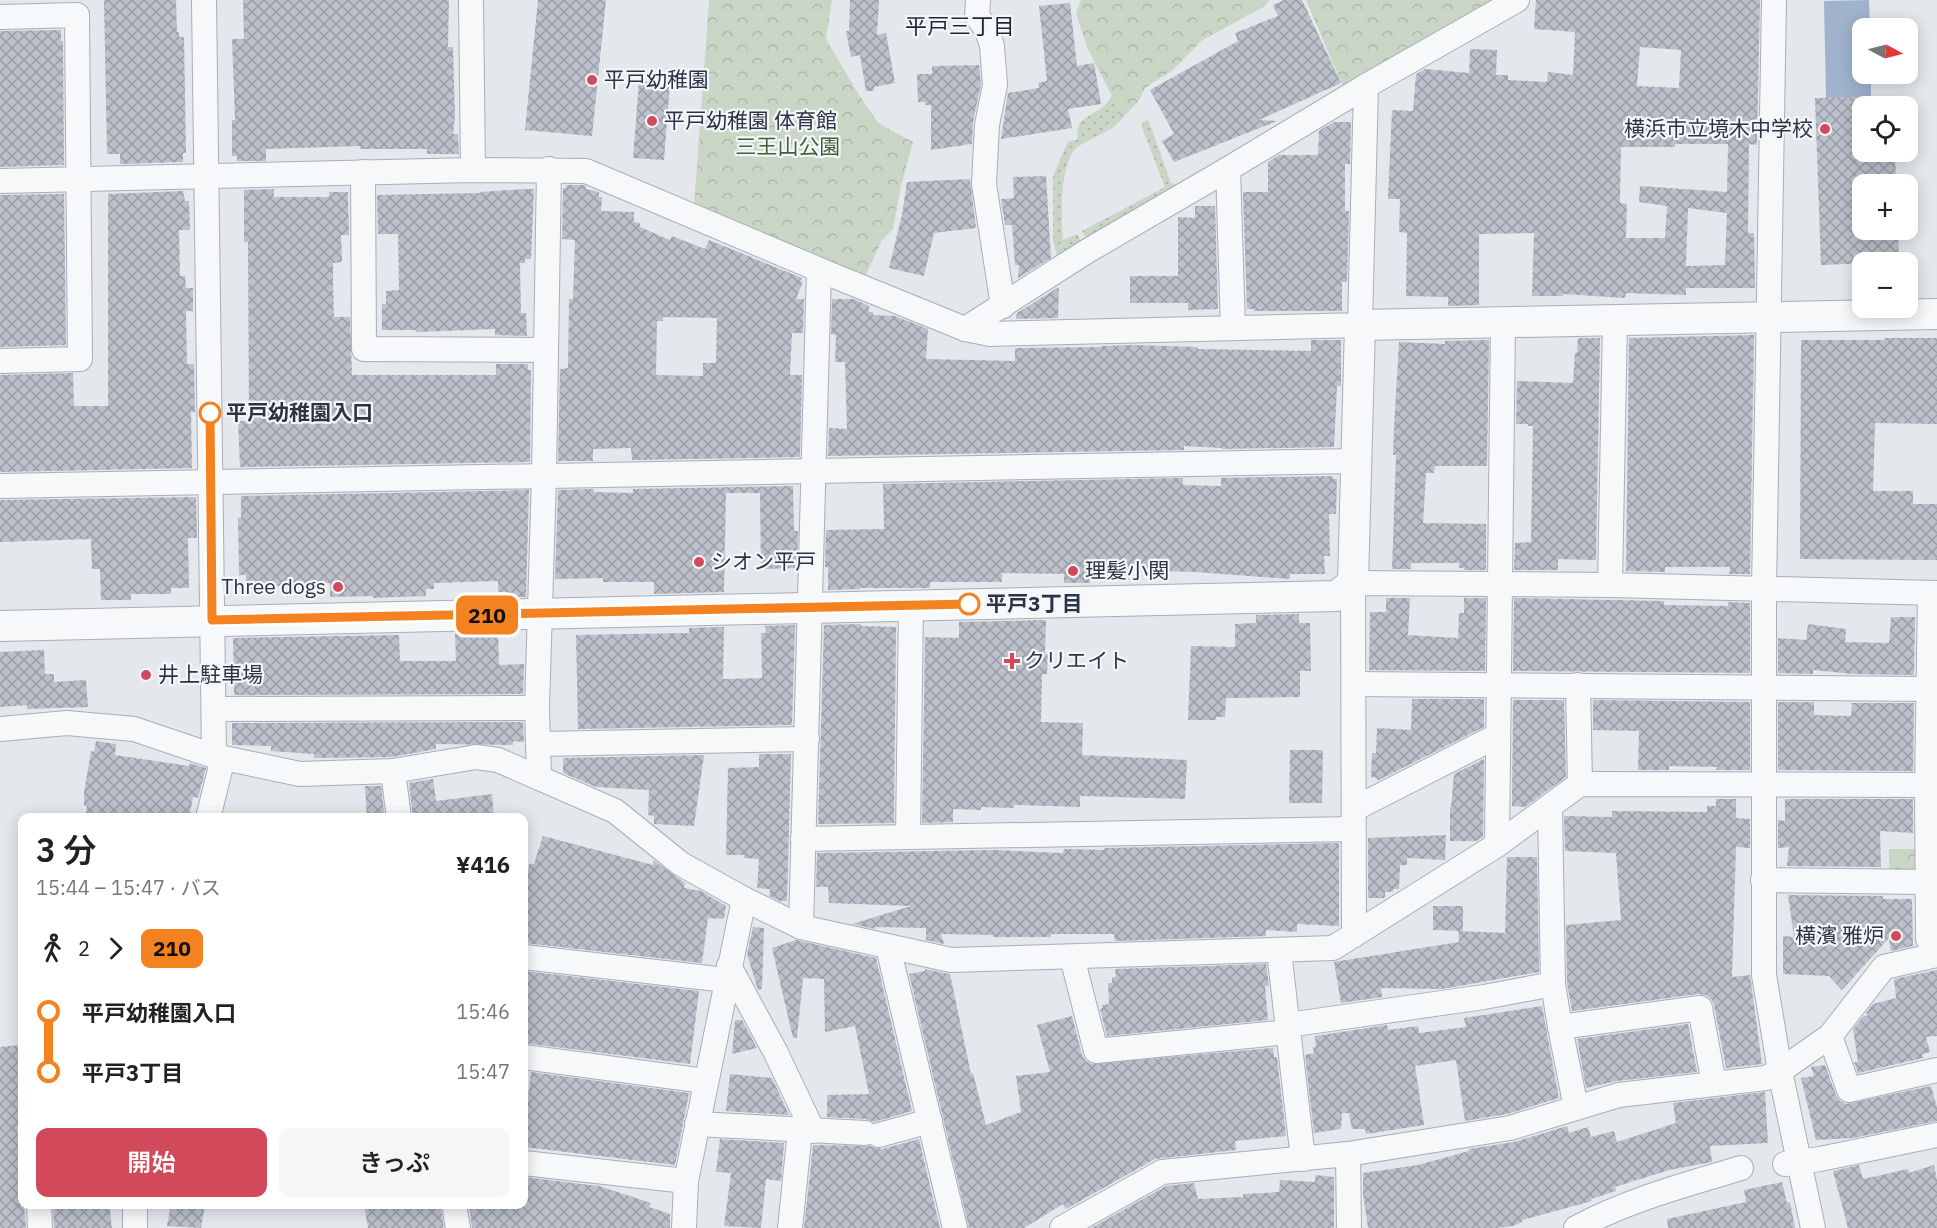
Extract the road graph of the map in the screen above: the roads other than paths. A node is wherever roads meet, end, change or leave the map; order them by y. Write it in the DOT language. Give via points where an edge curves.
graph roads {
  1 [pos="204,0"];
  2 [pos="471,0"];
  3 [pos="978,0"];
  4 [pos="1517,0"];
  5 [pos="1774,0"];
  6 [pos="0,17"];
  7 [pos="1366,86"];
  8 [pos="549,169"];
  9 [pos="473,170"];
  10 [pos="1228,170"];
  11 [pos="363,172"];
  12 [pos="206,176"];
  13 [pos="80,180"];
  14 [pos="0,181"];
  15 [pos="819,270"];
  16 [pos="1003,306"];
  17 [pos="1937,314"];
  18 [pos="1769,316"];
  19 [pos="1615,320"];
  20 [pos="1503,321"];
  21 [pos="1360,325"];
  22 [pos="1233,328"];
  23 [pos="965,329"];
  24 [pos="546,351"];
  25 [pos="0,361"];
  26 [pos="1355,461"];
  27 [pos="814,469"];
  28 [pos="544,476"];
  29 [pos="211,481"];
  30 [pos="0,486"];
  31 [pos="1353,584"];
  32 [pos="1500,584"];
  33 [pos="1610,585"];
  34 [pos="1764,590"];
  35 [pos="1934,593"];
  36 [pos="911,605"];
  37 [pos="811,608"];
  38 [pos="540,614"];
  39 [pos="212,620"];
  40 [pos="0,626"];
  41 [pos="1354,684"];
  42 [pos="1498,685"];
  43 [pos="1578,685"];
  44 [pos="1764,687"];
  45 [pos="1928,689"];
  46 [pos="537,708"];
  47 [pos="214,709"];
  48 [pos="0,729"];
  49 [pos="1497,736"];
  50 [pos="807,739"];
  51 [pos="538,744"];
  52 [pos="219,757"];
  53 [pos="393,771"];
  54 [pos="539,777"];
  55 [pos="1580,784"];
  56 [pos="1764,786"];
  57 [pos="1927,786"];
  58 [pos="1550,806"];
  59 [pos="209,813"];
  60 [pos="398,813"];
  61 [pos="1353,819"];
  62 [pos="908,837"];
  63 [pos="803,839"];
  64 [pos="1497,845"];
  65 [pos="1763,880"];
  66 [pos="1928,882"];
  67 [pos="744,899"];
  68 [pos="801,927"];
  69 [pos="1354,935"];
  70 [pos="888,947"];
  71 [pos="1930,949"];
  72 [pos="1279,951"];
  73 [pos="528,957"];
  74 [pos="1072,957"];
  75 [pos="728,973"];
  76 [pos="1553,984"];
  77 [pos="1560,1027"];
  78 [pos="1288,1029"];
  79 [pos="1830,1036"];
  80 [pos="528,1059"];
  81 [pos="1937,1070"];
  82 [pos="1779,1071"];
  83 [pos="705,1081"];
  84 [pos="1714,1084"];
  85 [pos="1576,1108"];
  86 [pos="930,1121"];
  87 [pos="697,1124"];
  88 [pos="806,1131"];
  89 [pos="1937,1135"];
  90 [pos="1348,1154"];
  91 [pos="1303,1159"];
  92 [pos="528,1162"];
  93 [pos="1792,1163"];
  94 [pos="1741,1168"];
  95 [pos="686,1181"];
  96 [pos="39,1209"];
  97 [pos="455,1209"];
  98 [pos="40,1228"];
  99 [pos="458,1228"];
  100 [pos="684,1228"];
  101 [pos="790,1228"];
  102 [pos="956,1228"];
  103 [pos="1062,1228"];
  104 [pos="1349,1228"];
  105 [pos="1576,1228"];
  106 [pos="1813,1228"];
  1 -- 12 [label="street"];
  2 -- 9 [label="street"];
  3 -- 16 [label="street" via="977,16 992,46 995,85 987,125 984,183"];
  4 -- 7 [label="street"];
  5 -- 18 [label="street"];
  6 -- 13 [label="street" via="77,15"];
  7 -- 10 [label="street"];
  7 -- 21 [label="street"];
  8 -- 9 [label="street"];
  8 -- 15 [label="street" via="586,171"];
  8 -- 24 [label="street"];
  9 -- 11 [label="street"];
  10 -- 16 [label="street" via="1089,250"];
  10 -- 22 [label="street"];
  11 -- 12 [label="street"];
  11 -- 24 [label="street" via="364,350"];
  12 -- 13 [label="street"];
  12 -- 29 [label="street"];
  13 -- 14 [label="street"];
  13 -- 25 [label="street" via="80,359"];
  15 -- 23 [label="street"];
  15 -- 27 [label="street"];
  16 -- 23 [label="street"];
  17 -- 18 [label="street"];
  18 -- 19 [label="street"];
  18 -- 34 [label="street"];
  19 -- 20 [label="street"];
  19 -- 33 [label="street"];
  20 -- 21 [label="street"];
  20 -- 32 [label="street"];
  21 -- 22 [label="street"];
  21 -- 26 [label="street"];
  22 -- 23 [label="street" via="990,334"];
  24 -- 28 [label="street"];
  26 -- 27 [label="street"];
  26 -- 31 [label="street"];
  27 -- 28 [label="street"];
  27 -- 37 [label="street"];
  28 -- 29 [label="street"];
  28 -- 38 [label="street"];
  29 -- 30 [label="street"];
  29 -- 39 [label="street"];
  31 -- 32 [label="street"];
  31 -- 36 [label="street" via="1337,596"];
  31 -- 41 [label="street"];
  32 -- 33 [label="street"];
  32 -- 42 [label="street"];
  33 -- 34 [label="street"];
  34 -- 35 [label="street"];
  34 -- 44 [label="street"];
  35 -- 45 [label="street"];
  36 -- 37 [label="street"];
  36 -- 62 [label="street"];
  37 -- 38 [label="street"];
  37 -- 50 [label="street"];
  38 -- 39 [label="street"];
  38 -- 46 [label="street"];
  39 -- 40 [label="street"];
  39 -- 47 [label="street"];
  41 -- 42 [label="street"];
  41 -- 61 [label="street"];
  42 -- 43 [label="street"];
  42 -- 49 [label="street"];
  43 -- 44 [label="street"];
  43 -- 55 [label="street"];
  44 -- 45 [label="street"];
  44 -- 56 [label="street"];
  45 -- 57 [label="street"];
  46 -- 47 [label="street"];
  46 -- 51 [label="street"];
  47 -- 52 [label="street"];
  48 -- 52 [label="street" via="67,723 134,729"];
  49 -- 61 [label="street"];
  49 -- 64 [label="street"];
  50 -- 51 [label="street"];
  50 -- 63 [label="street"];
  51 -- 54 [label="street"];
  52 -- 53 [label="street" via="300,774"];
  52 -- 59 [label="street"];
  53 -- 54 [label="street" via="476,757 498,760"];
  53 -- 60 [label="street"];
  54 -- 67 [label="street" via="615,811 681,864"];
  55 -- 56 [label="street"];
  55 -- 58 [label="street"];
  56 -- 57 [label="street"];
  56 -- 65 [label="street"];
  57 -- 66 [label="street"];
  58 -- 64 [label="street"];
  58 -- 76 [label="street"];
  61 -- 62 [label="street"];
  61 -- 69 [label="street"];
  62 -- 63 [label="street"];
  63 -- 68 [label="street"];
  64 -- 69 [label="street"];
  65 -- 66 [label="street"];
  65 -- 82 [label="street" via="1764,975"];
  66 -- 71 [label="street"];
  67 -- 68 [label="street"];
  67 -- 75 [label="street"];
  68 -- 70 [label="street"];
  69 -- 72 [label="street" via="1333,948"];
  70 -- 74 [label="street" via="951,960"];
  70 -- 86 [label="street"];
  71 -- 79 [label="street" via="1884,967"];
  72 -- 74 [label="street"];
  72 -- 78 [label="street"];
  73 -- 75 [label="street"];
  74 -- 78 [label="street" via="1095,1051"];
  75 -- 83 [label="street"];
  75 -- 88 [label="street" via="775,1051"];
  76 -- 77 [label="street"];
  76 -- 78 [label="street"];
  77 -- 84 [label="street" via="1700,1008"];
  77 -- 85 [label="street"];
  78 -- 91 [label="street"];
  79 -- 81 [label="street" via="1849,1090"];
  79 -- 82 [label="street"];
  80 -- 83 [label="street"];
  82 -- 84 [label="street" via="1766,1078"];
  82 -- 93 [label="street"];
  83 -- 87 [label="street"];
  84 -- 85 [label="street" via="1619,1095"];
  85 -- 90 [label="street" via="1510,1128"];
  86 -- 88 [label="street" via="872,1134"];
  86 -- 102 [label="street"];
  87 -- 88 [label="street"];
  87 -- 95 [label="street"];
  88 -- 101 [label="street"];
  89 -- 93 [label="street"];
  90 -- 91 [label="street"];
  90 -- 104 [label="street"];
  91 -- 103 [label="street" via="1162,1172"];
  92 -- 95 [label="street"];
  93 -- 106 [label="street"];
  94 -- 105 [label="street" via="1607,1212"];
  95 -- 100 [label="street"];
  96 -- 98 [label="street"];
  97 -- 99 [label="street"];
}
